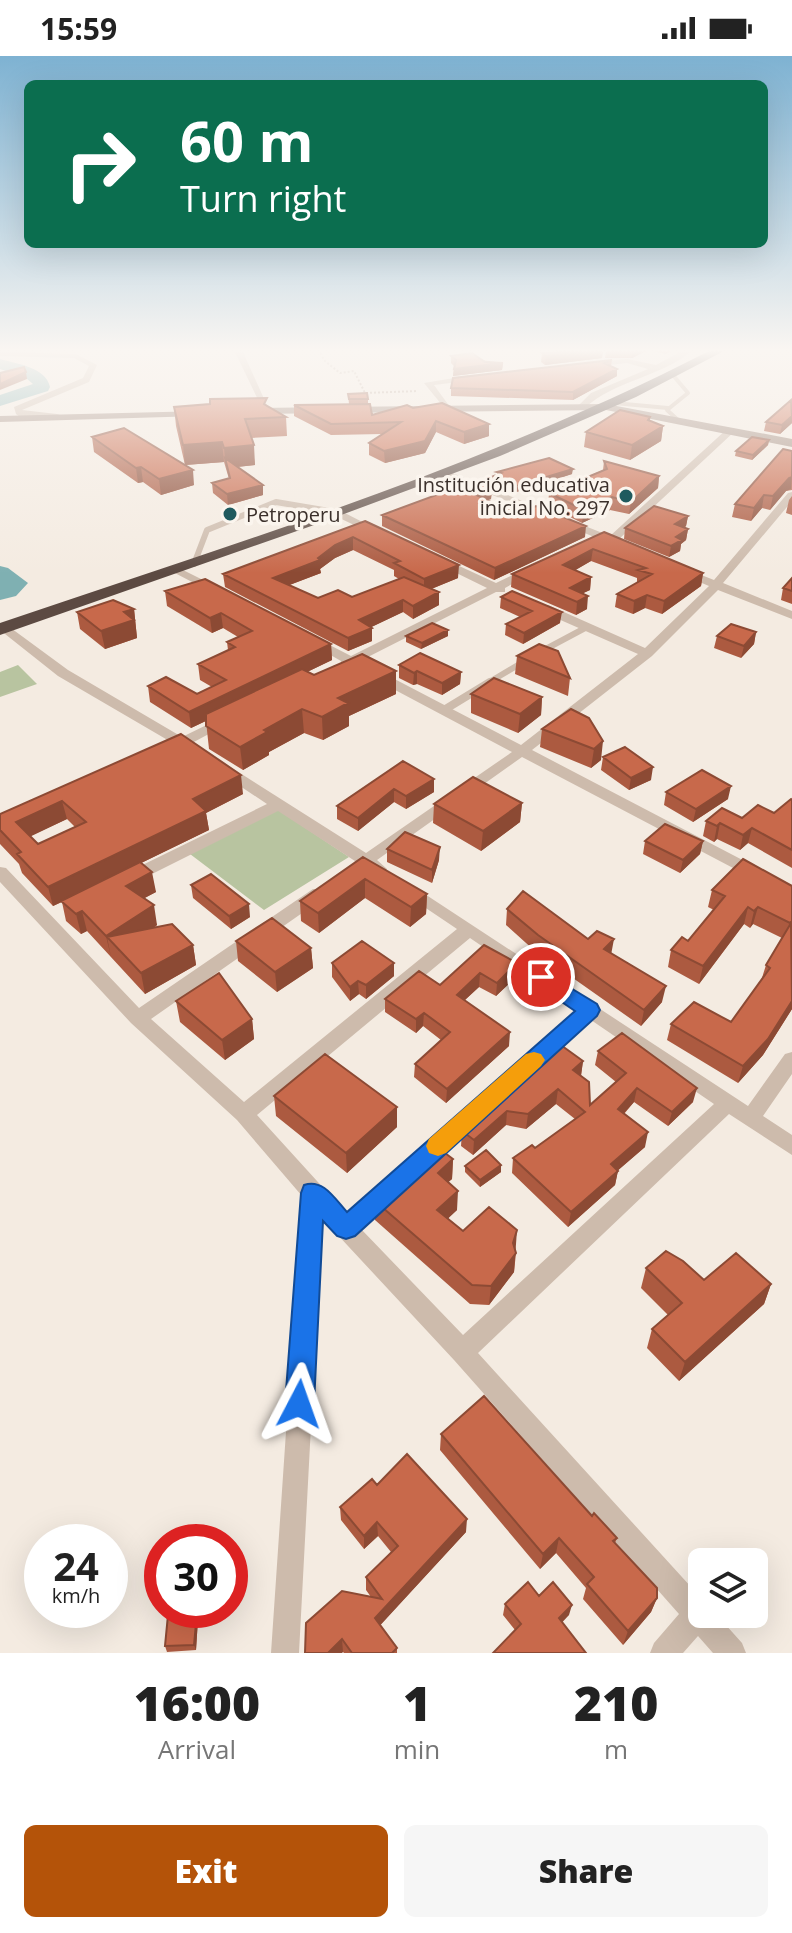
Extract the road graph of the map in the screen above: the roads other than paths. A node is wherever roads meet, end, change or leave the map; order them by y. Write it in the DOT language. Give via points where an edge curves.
graph roads {
  1 [pos="562,425"];
  2 [pos="697,425"];
  3 [pos="730,431"];
  4 [pos="792,443"];
  5 [pos="444,473"];
  6 [pos="474,485"];
  7 [pos="460,490"];
  8 [pos="792,495"];
  9 [pos="335,512"];
  10 [pos="378,521"];
  11 [pos="364,526"];
  12 [pos="350,531"];
  13 [pos="393,539"];
  14 [pos="606,539"];
  15 [pos="588,543"];
  16 [pos="624,546"];
  17 [pos="422,553"];
  18 [pos="548,562"];
  19 [pos="194,564"];
  20 [pos="676,569"];
  21 [pos="177,570"];
  22 [pos="715,586"];
  23 [pos="501,590"];
  24 [pos="233,599"];
  25 [pos="534,604"];
  26 [pos="792,615"];
  27 [pos="587,627"];
  28 [pos="2,628"];
  29 [pos="298,634"];
  30 [pos="647,653"];
  31 [pos="344,665"];
  32 [pos="444,710"];
  33 [pos="238,715"];
  34 [pos="175,746"];
  35 [pos="522,751"];
  36 [pos="279,804"];
  37 [pos="360,865"];
  38 [pos="0,872"];
  39 [pos="114,886"];
  40 [pos="329,887"];
  41 [pos="792,893"];
  42 [pos="469,929"];
  43 [pos="590,1010"];
  44 [pos="138,1018"];
  45 [pos="792,1059"];
  46 [pos="728,1103"];
  47 [pos="244,1114"];
  48 [pos="750,1118"];
  49 [pos="792,1146"];
  50 [pos="313,1193"];
  51 [pos="346,1228"];
  52 [pos="462,1352"];
  53 [pos="688,1605"];
  54 [pos="688,1625"];
  55 [pos="709,1628"];
  56 [pos="285,1653"];
  57 [pos="664,1653"];
  58 [pos="732,1653"];
  1 -- 5 [label="highway"];
  2 -- 3 [label="street"];
  3 -- 4 [label="street"];
  3 -- 14 [label="street"];
  5 -- 6 [label="street"];
  5 -- 9 [label="highway"];
  6 -- 7 [label="street"];
  6 -- 14 [label="street"];
  8 -- 22 [label="street"];
  9 -- 11 [label="street"];
  9 -- 19 [label="highway"];
  9 -- 19 [label="lane" via="276,502 207,530"];
  10 -- 11 [label="street"];
  11 -- 12 [label="street"];
  11 -- 13 [label="street"];
  14 -- 15 [label="street"];
  14 -- 16 [label="street"];
  17 -- 23 [label="street"];
  18 -- 23 [label="street"];
  19 -- 21 [label="highway"];
  20 -- 22 [label="street"];
  21 -- 24 [label="street" via="214,583"];
  21 -- 28 [label="highway"];
  22 -- 26 [label="street"];
  22 -- 30 [label="street"];
  23 -- 31 [label="street"];
  25 -- 27 [label="street"];
  27 -- 30 [label="street"];
  27 -- 32 [label="lane"];
  28 -- 34 [label="street"];
  29 -- 31 [label="street"];
  30 -- 35 [label="street"];
  31 -- 32 [label="street"];
  32 -- 35 [label="street"];
  33 -- 34 [label="street"];
  34 -- 36 [label="street"];
  35 -- 37 [label="street"];
  35 -- 41 [label="street"];
  36 -- 37 [label="street"];
  36 -- 39 [label="street"];
  37 -- 42 [label="street"];
  38 -- 44 [label="street" via="53,916"];
  40 -- 44 [label="street"];
  42 -- 43 [label="street"];
  42 -- 47 [label="street"];
  43 -- 46 [label="street"];
  43 -- 51 [label="street"];
  44 -- 47 [label="street"];
  45 -- 48 [label="street"];
  46 -- 48 [label="street"];
  46 -- 52 [label="street"];
  47 -- 50 [label="street"];
  48 -- 49 [label="street"];
  50 -- 51 [label="street"];
  50 -- 56 [label="street"];
  51 -- 52 [label="street"];
  52 -- 53 [label="street"];
  54 -- 57 [label="street"];
  55 -- 58 [label="street"];
}
